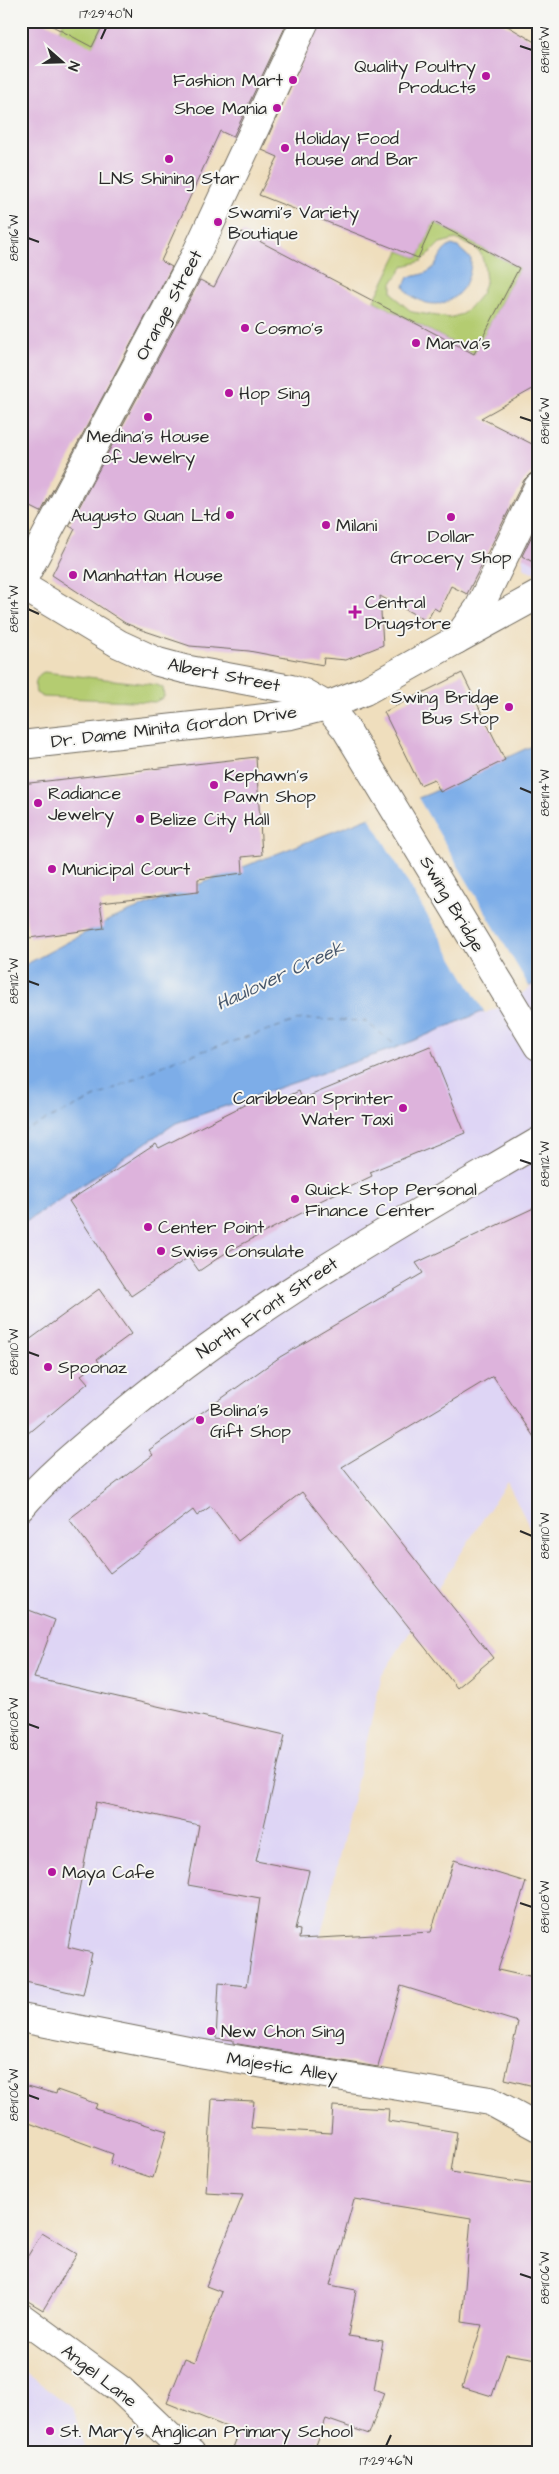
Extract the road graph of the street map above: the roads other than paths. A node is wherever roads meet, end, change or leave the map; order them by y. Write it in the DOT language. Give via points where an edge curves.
graph roads {
  1 [pos="305,21"];
  2 [pos="538,487"];
  3 [pos="21,584"];
  4 [pos="538,595"];
  5 [pos="456,640"];
  6 [pos="327,706"];
  7 [pos="21,745"];
  8 [pos="392,802"];
  9 [pos="538,1046"];
  10 [pos="538,1142"];
  11 [pos="21,1507"];
  12 [pos="21,2018"];
  13 [pos="538,2127"];
  14 [pos="21,2317"];
  15 [pos="179,2448"];
  1 -- 3 [label="main road, Orange Street" via="196,254"];
  2 -- 5 [label="main road" via="479,608"];
  3 -- 6 [label="main road, Albert Street" via="119,644 150,659 184,669 291,689"];
  4 -- 5 [label="main road, Dr. Dame Minita Gordon Drive"];
  5 -- 6 [label="main road, Dr. Dame Minita Gordon Drive" via="365,691"];
  6 -- 7 [label="main road, Dr. Dame Minita Gordon Drive" via="291,715"];
  6 -- 8 [label="main road, Albert Street" via="346,729"];
  8 -- 9 [label="main road, Swing Bridge"];
  10 -- 11 [label="main road, North Front Street" via="394,1225 230,1330 98,1434 38,1487"];
  12 -- 13 [label="main road, Majestic Alley" via="198,2053 490,2101"];
  14 -- 15 [label="main road, Angel Lane" via="121,2390"];
}
